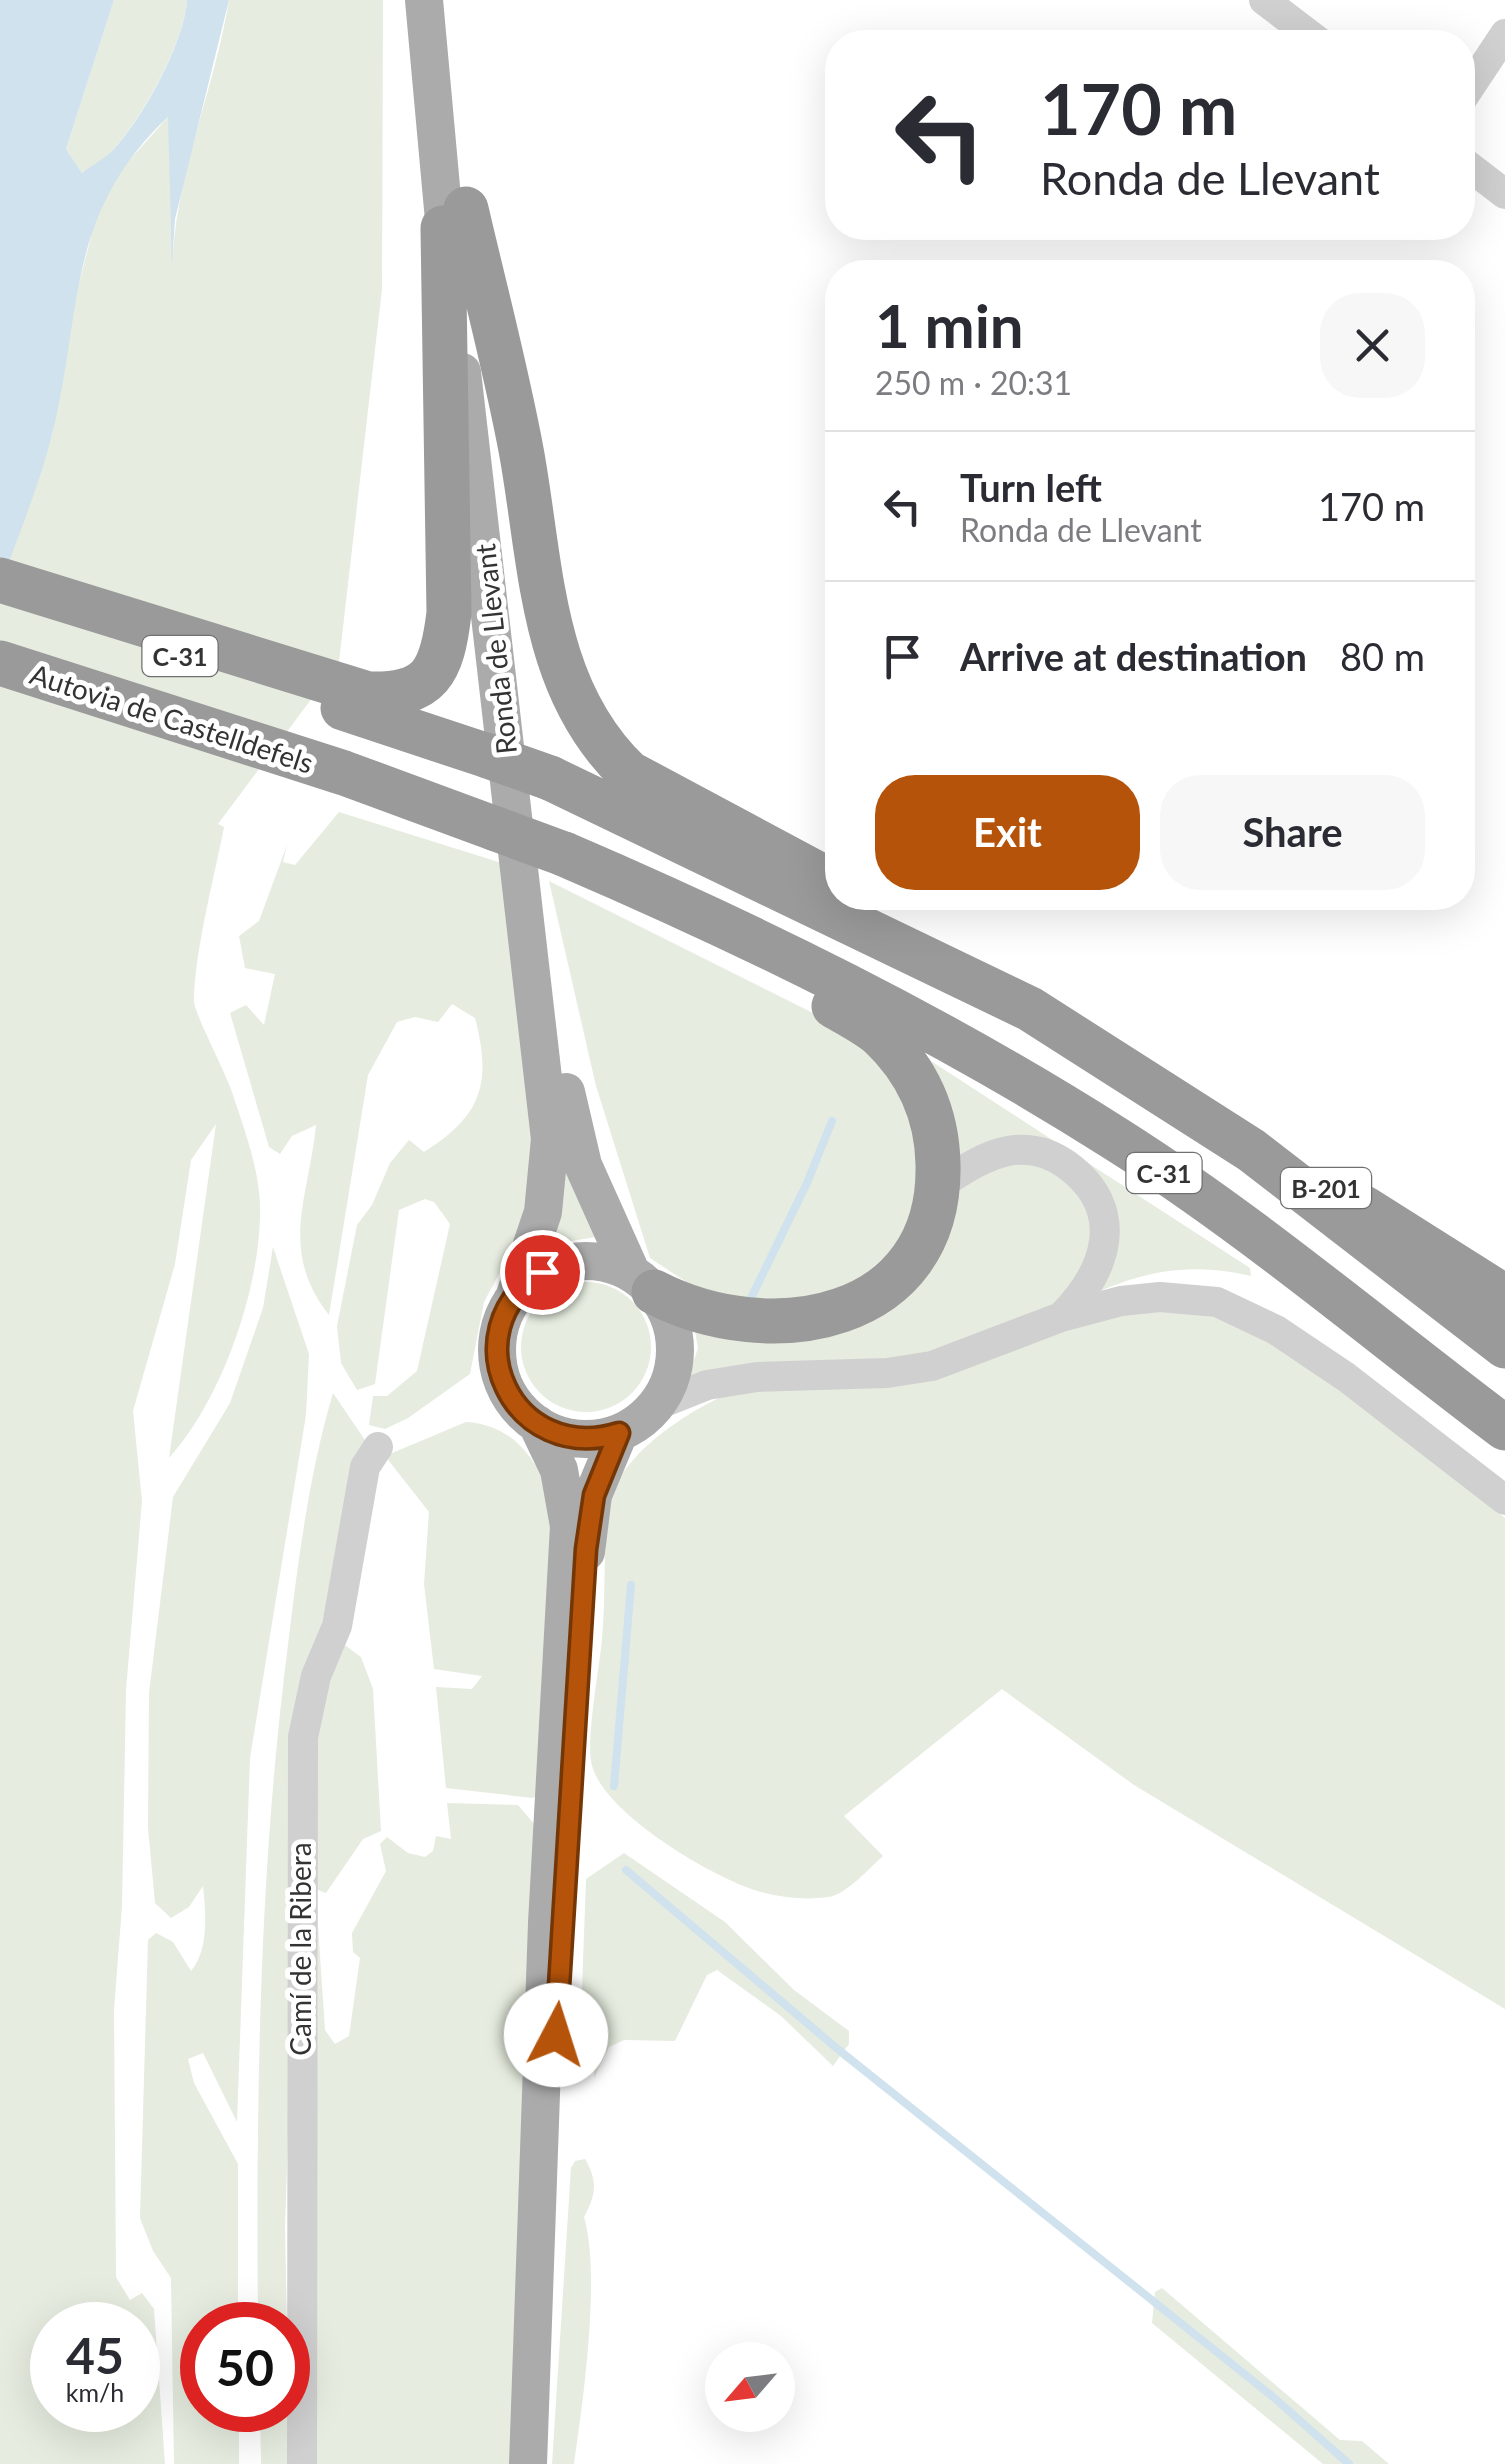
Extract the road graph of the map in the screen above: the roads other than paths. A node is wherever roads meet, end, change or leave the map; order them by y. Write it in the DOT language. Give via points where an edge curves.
graph roads {
  1 [pos="424,0"];
  2 [pos="450,0"];
  3 [pos="1264,0"];
  4 [pos="1303,30"];
  5 [pos="1505,34"];
  6 [pos="1475,79"];
  7 [pos="1475,171"];
  8 [pos="1505,194"];
  9 [pos="455,219"];
  10 [pos="0,580"];
  11 [pos="0,603"];
  12 [pos="0,664"];
  13 [pos="363,703"];
  14 [pos="825,877"];
  15 [pos="885,910"];
  16 [pos="702,914"];
  17 [pos="1030,1009"];
  18 [pos="1252,1150"];
  19 [pos="939,1186"];
  20 [pos="642,1282"];
  21 [pos="515,1295"];
  22 [pos="1505,1296"];
  23 [pos="1061,1317"];
  24 [pos="1505,1346"];
  25 [pos="657,1405"];
  26 [pos="536,1424"];
  27 [pos="1500,1428"];
  28 [pos="619,1433"];
  29 [pos="378,1447"];
  30 [pos="1505,1500"];
  31 [pos="539,2218"];
  32 [pos="302,2464"];
  33 [pos="528,2464"];
  1 -- 9 [label="main road, Ronda de Llevant"];
  2 -- 9 [label="main road, Ronda de Llevant"];
  3 -- 4 [label="street"];
  5 -- 6 [label="street"];
  7 -- 8 [label="street"];
  9 -- 13 [label="highway" via="446,645 427,681"];
  9 -- 14 [label="highway" via="521,452 554,651 575,706 628,774"];
  9 -- 20 [label="main road, Ronda de Llevant" via="560,1063 583,1165"];
  9 -- 21 [label="main road, Ronda de Llevant" via="550,1140 544,1212"];
  10 -- 13 [label="highway"];
  11 -- 13 [label="highway, Autovia de Castelldefels / C-31"];
  12 -- 16 [label="highway, Autovia de Castelldefels / C-31, bridge" via="344,773 564,854"];
  13 -- 17 [label="highway, C-31, bridge" via="550,778"];
  15 -- 17 [label="highway" via="932,935"];
  16 -- 19 [label="highway" via="770,968 878,1034 924,1092 938,1146"];
  16 -- 27 [label="highway, C-31" via="836,977 1116,1139 1280,1253"];
  17 -- 18 [label="highway, C-31"];
  18 -- 22 [label="highway, B-201" via="1400,1226"];
  18 -- 24 [label="highway, C-31"];
  19 -- 20 [label="highway" via="926,1238 899,1274 841,1312 769,1324 704,1313"];
  19 -- 23 [label="street" via="1014,1150 1038,1150 1082,1176 1106,1224 1087,1291"];
  20 -- 21 [label="main road" via="598,1261 574,1261 542,1272"];
  20 -- 25 [label="main road, Ronda de Llevant" via="672,1324 675,1348 673,1372"];
  21 -- 26 [label="main road, Ronda de Llevant" via="498,1334 498,1364 507,1392"];
  23 -- 25 [label="street" via="932,1366 756,1377 707,1385"];
  23 -- 30 [label="street" via="1160,1297 1217,1302 1246,1313 1346,1378"];
  25 -- 28 [label="main road"];
  26 -- 28 [label="main road" via="576,1438"];
  26 -- 31 [label="main road, Ronda de Llevant" via="559,1470 568,1526"];
  28 -- 31 [label="main road" via="594,1495 586,1549 566,1926"];
  29 -- 32 [label="street, Camí de la Ribera" via="365,1467 338,1626 316,1676 303,1736"];
  31 -- 33 [label="main road"];
}
